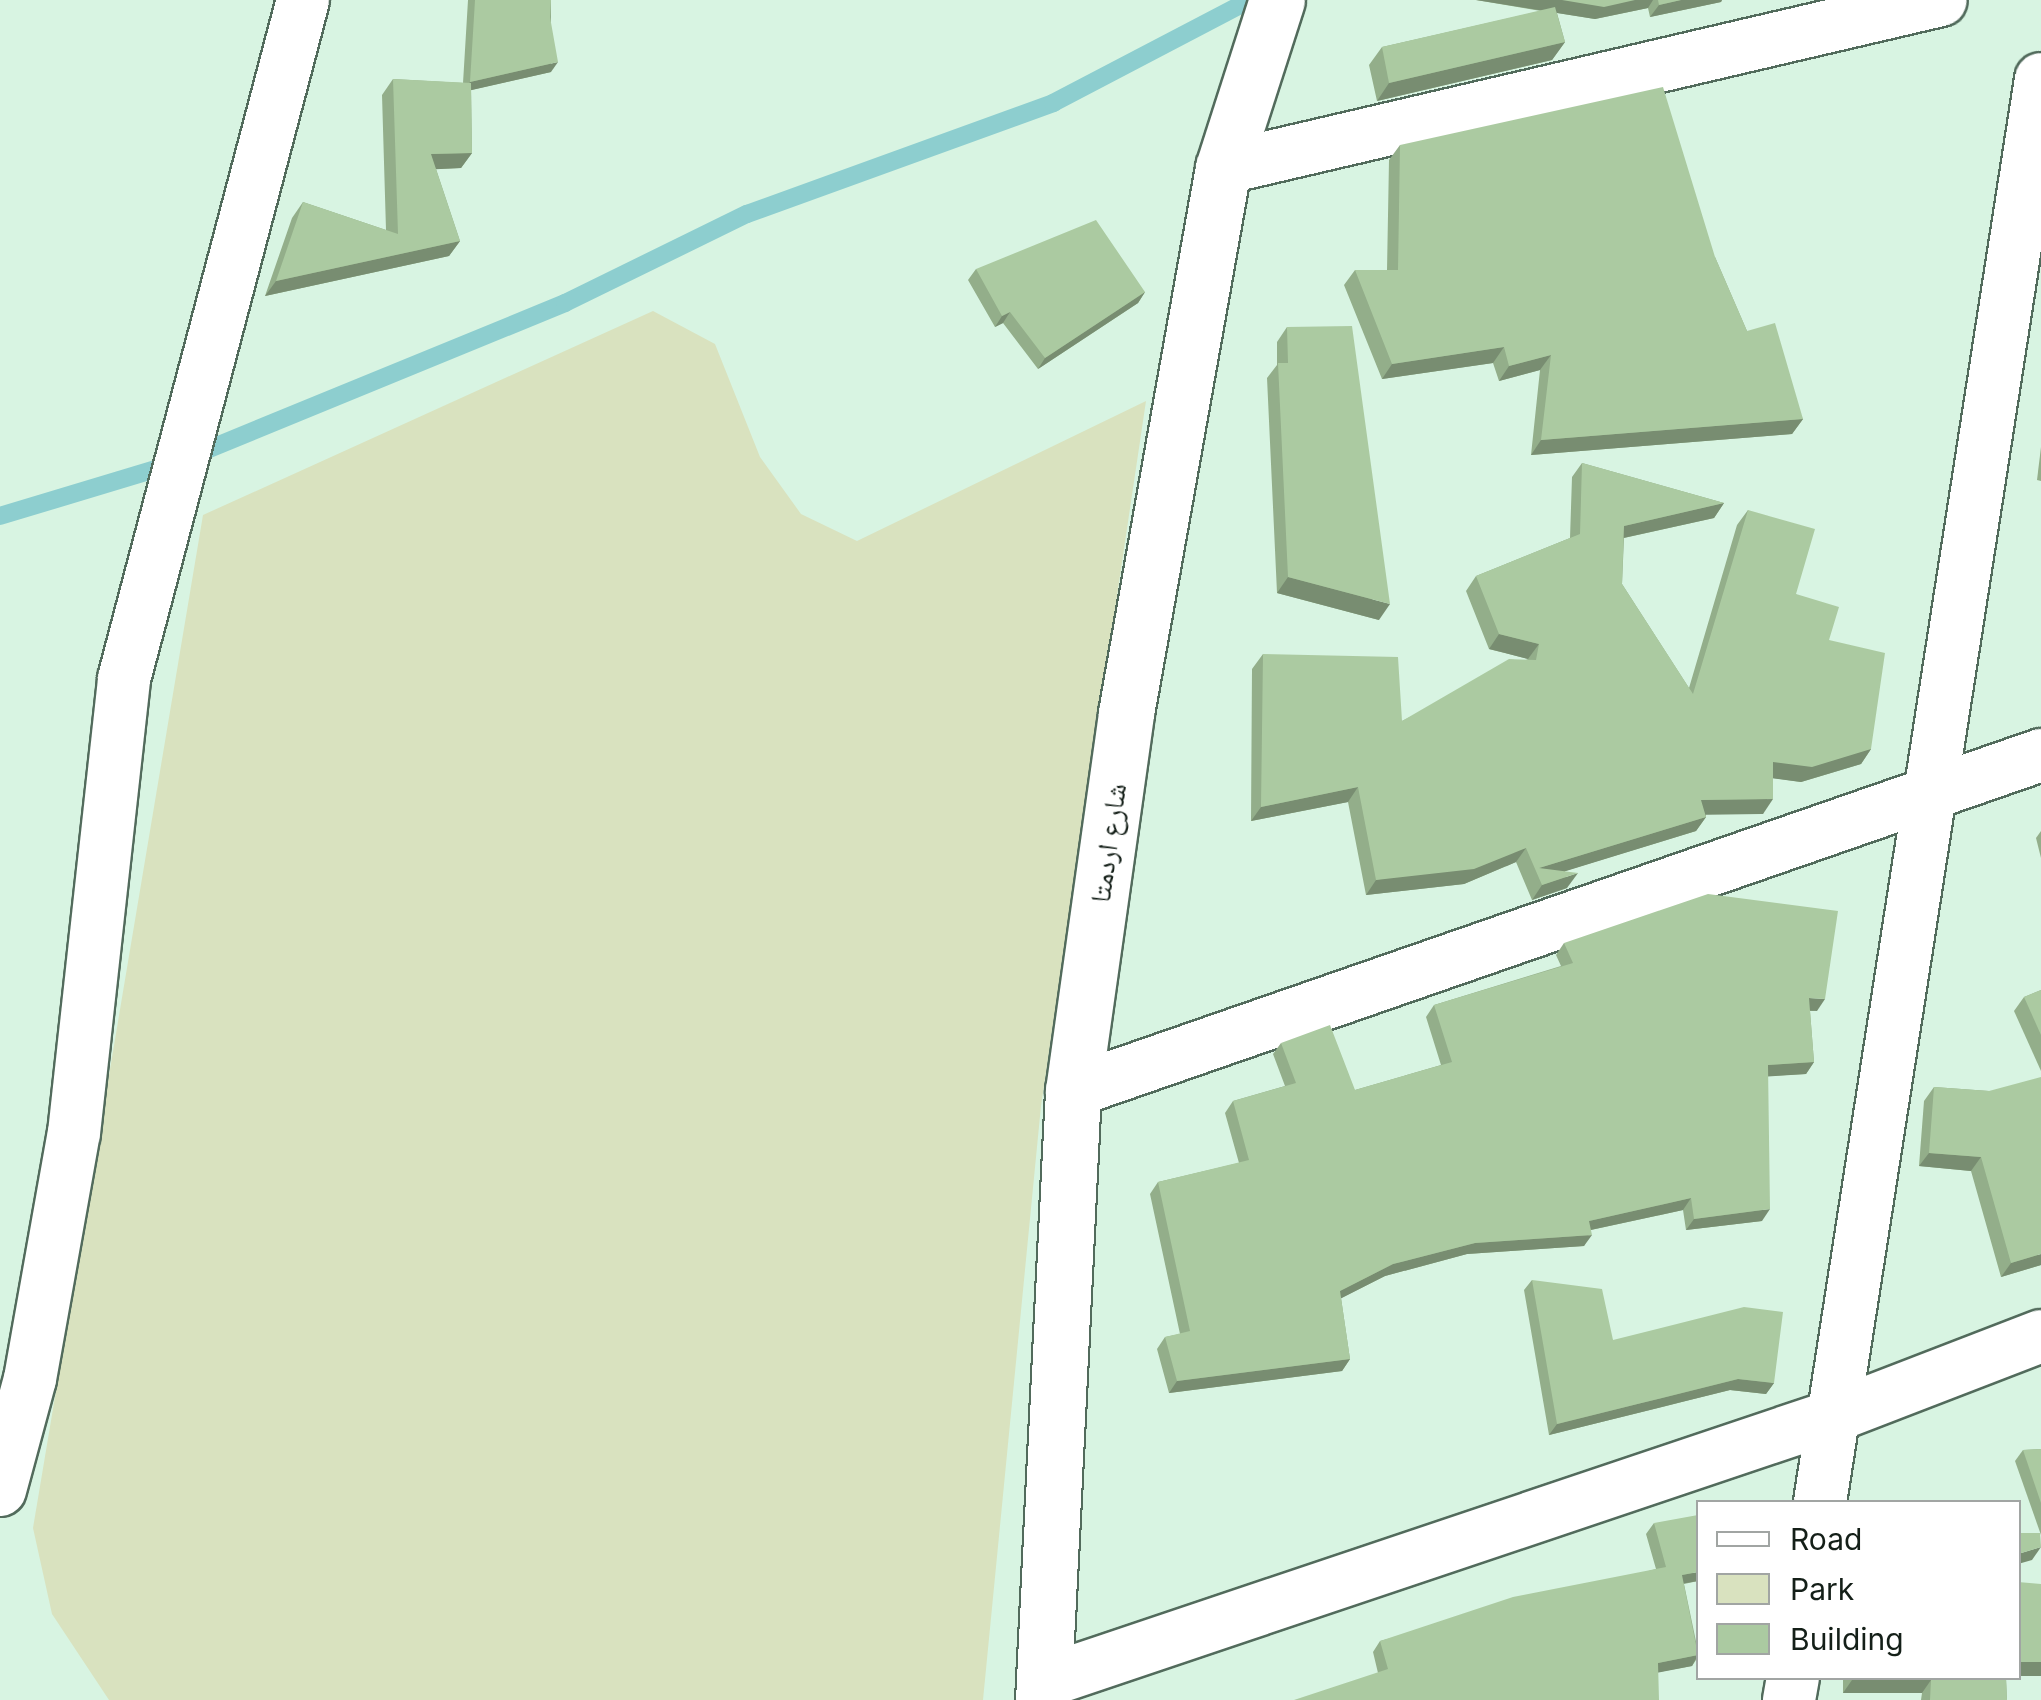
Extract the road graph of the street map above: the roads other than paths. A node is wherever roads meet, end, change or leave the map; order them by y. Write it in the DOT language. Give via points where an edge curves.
graph roads {
  1 [pos="302,0"];
  2 [pos="1277,0"];
  3 [pos="1941,0"];
  4 [pos="2041,79"];
  5 [pos="1224,168"];
  6 [pos="2041,755"];
  7 [pos="1924,797"];
  8 [pos="1073,1090"];
  9 [pos="2041,1336"];
  10 [pos="1834,1416"];
  11 [pos="0,1490"];
  12 [pos="1820,1500"];
  13 [pos="1044,1691"];
  1 -- 11 [label="street" via="124,679 74,1133 30,1379"];
  2 -- 5 [label="main road, شارع اردمتا"];
  3 -- 5 [label="street"];
  4 -- 7 [label="street"];
  5 -- 8 [label="main road, شارع اردمتا" via="1126,713"];
  6 -- 7 [label="street"];
  7 -- 8 [label="street"];
  7 -- 10 [label="street"];
  8 -- 13 [label="main road, شارع اردمتا"];
  9 -- 10 [label="street"];
  10 -- 12 [label="street"];
  10 -- 13 [label="street"];
}
